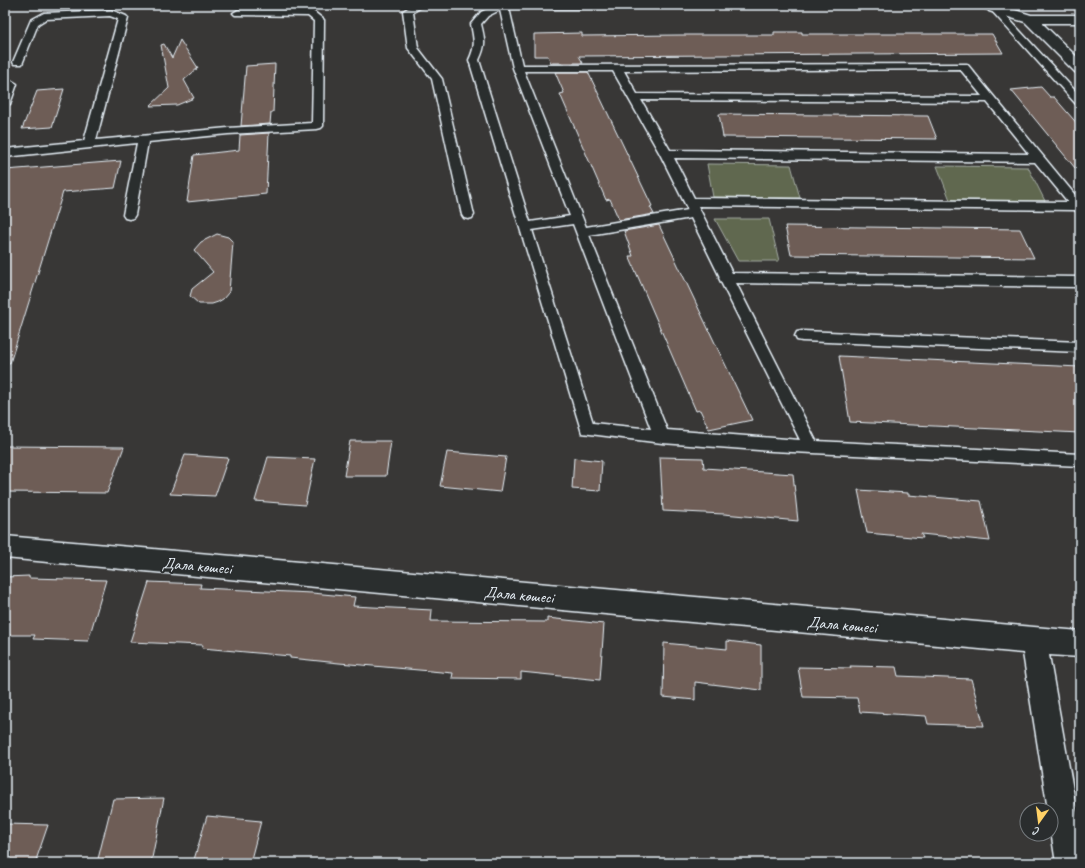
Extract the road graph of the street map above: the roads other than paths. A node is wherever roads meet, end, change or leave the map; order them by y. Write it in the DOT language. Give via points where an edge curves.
graph roads {
  1 [pos="243,5"];
  2 [pos="420,5"];
  3 [pos="504,5"];
  4 [pos="611,5"];
  5 [pos="989,6"];
  6 [pos="490,7"];
  7 [pos="1080,19"];
  8 [pos="1030,20"];
  9 [pos="18,62"];
  10 [pos="1079,67"];
  11 [pos="518,68"];
  12 [pos="617,68"];
  13 [pos="12,84"];
  14 [pos="634,97"];
  15 [pos="990,98"];
  16 [pos="1080,102"];
  17 [pos="5,104"];
  18 [pos="143,139"];
  19 [pos="89,144"];
  20 [pos="5,153"];
  21 [pos="666,154"];
  22 [pos="1039,158"];
  23 [pos="1079,207"];
  24 [pos="692,208"];
  25 [pos="129,215"];
  26 [pos="468,215"];
  27 [pos="577,219"];
  28 [pos="525,227"];
  29 [pos="582,232"];
  30 [pos="726,278"];
  31 [pos="1080,282"];
  32 [pos="802,336"];
  33 [pos="1080,347"];
  34 [pos="662,437"];
  35 [pos="811,447"];
  36 [pos="1080,460"];
  37 [pos="5,547"];
  38 [pos="1034,641"];
  39 [pos="1080,644"];
  40 [pos="1071,863"];
  1 -- 18 [label="lane" via="238,13 310,13 319,20 317,126"];
  2 -- 26 [label="lane" via="408,10 413,48 437,79"];
  3 -- 4 [label="lane"];
  3 -- 6 [label="lane"];
  3 -- 11 [label="lane"];
  5 -- 8 [label="street"];
  5 -- 16 [label="lane"];
  6 -- 28 [label="lane" via="476,24 480,42 474,60"];
  7 -- 8 [label="street"];
  8 -- 10 [label="street"];
  9 -- 19 [label="lane" via="34,22 44,16 111,12 123,18"];
  11 -- 12 [label="lane"];
  11 -- 27 [label="lane"];
  12 -- 14 [label="lane"];
  12 -- 15 [label="lane" via="963,66"];
  13 -- 17 [label="lane"];
  14 -- 15 [label="lane"];
  14 -- 21 [label="lane"];
  15 -- 22 [label="lane"];
  18 -- 19 [label="lane"];
  18 -- 25 [label="lane"];
  19 -- 20 [label="lane"];
  21 -- 22 [label="lane"];
  21 -- 24 [label="lane"];
  22 -- 23 [label="lane"];
  23 -- 24 [label="lane"];
  24 -- 29 [label="lane"];
  24 -- 30 [label="lane"];
  27 -- 28 [label="lane"];
  27 -- 29 [label="lane"];
  28 -- 34 [label="lane" via="587,430"];
  29 -- 34 [label="lane"];
  30 -- 31 [label="lane"];
  30 -- 35 [label="lane"];
  32 -- 33 [label="lane"];
  34 -- 35 [label="lane"];
  35 -- 36 [label="lane"];
  37 -- 38 [label="street, Дала көшесі"];
  38 -- 39 [label="street, Дала көшесі"];
  38 -- 40 [label="street"];
}
